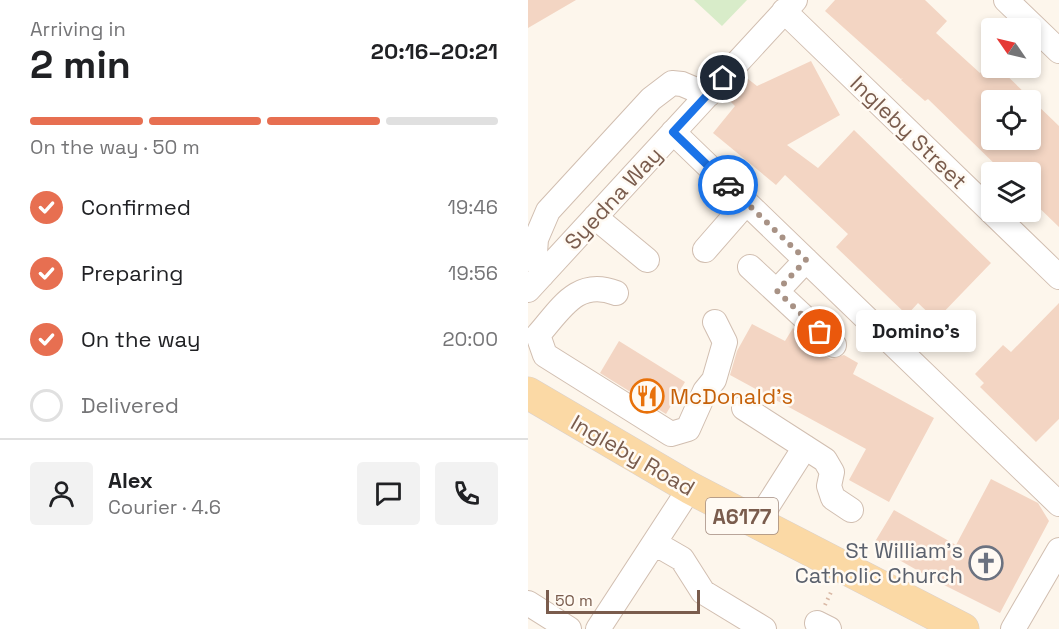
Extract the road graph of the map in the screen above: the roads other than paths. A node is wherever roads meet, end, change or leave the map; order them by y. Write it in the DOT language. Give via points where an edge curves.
graph roads {
  1 [pos="1006,0"];
  2 [pos="789,6"];
  3 [pos="1059,51"];
  4 [pos="708,95"];
  5 [pos="673,132"];
  6 [pos="746,202"];
  7 [pos="595,217"];
  8 [pos="705,250"];
  9 [pos="647,260"];
  10 [pos="806,260"];
  11 [pos="750,267"];
  12 [pos="1059,277"];
  13 [pos="535,282"];
  14 [pos="777,291"];
  15 [pos="616,293"];
  16 [pos="716,322"];
  17 [pos="834,345"];
  18 [pos="534,400"];
  19 [pos="744,408"];
  20 [pos="805,447"];
  21 [pos="690,488"];
  22 [pos="1059,504"];
  23 [pos="851,510"];
  24 [pos="756,524"];
  25 [pos="656,544"];
  26 [pos="1059,550"];
  27 [pos="528,603"];
  28 [pos="569,629"];
  29 [pos="598,629"];
  30 [pos="764,629"];
  31 [pos="963,629"];
  32 [pos="1013,629"];
  1 -- 3 [label="street"];
  2 -- 4 [label="street, Syedna Way"];
  2 -- 12 [label="street, Ingleby Street"];
  4 -- 5 [label="street, Syedna Way"];
  4 -- 13 [label="street" via="672,83 658,92 548,211 537,218"];
  5 -- 6 [label="street"];
  5 -- 7 [label="street, Syedna Way"];
  6 -- 8 [label="street"];
  6 -- 10 [label="street"];
  7 -- 9 [label="street"];
  7 -- 13 [label="street, Syedna Way"];
  10 -- 14 [label="street"];
  10 -- 22 [label="street"];
  11 -- 14 [label="street"];
  14 -- 17 [label="street"];
  15 -- 16 [label="street" via="603,288 573,295 538,335 545,356 671,434 688,429 705,391 704,375"];
  18 -- 21 [label="main road, Ingleby Road / A6177"];
  19 -- 20 [label="street"];
  20 -- 23 [label="street" via="825,460 832,472 829,486 833,498"];
  20 -- 24 [label="street"];
  21 -- 24 [label="main road, Ingleby Road / A6177"];
  21 -- 25 [label="street"];
  24 -- 31 [label="main road, Ingleby Road / A6177"];
  25 -- 29 [label="street"];
  25 -- 30 [label="street" via="682,559 703,592"];
  26 -- 32 [label="street"];
  27 -- 28 [label="street"];
}
